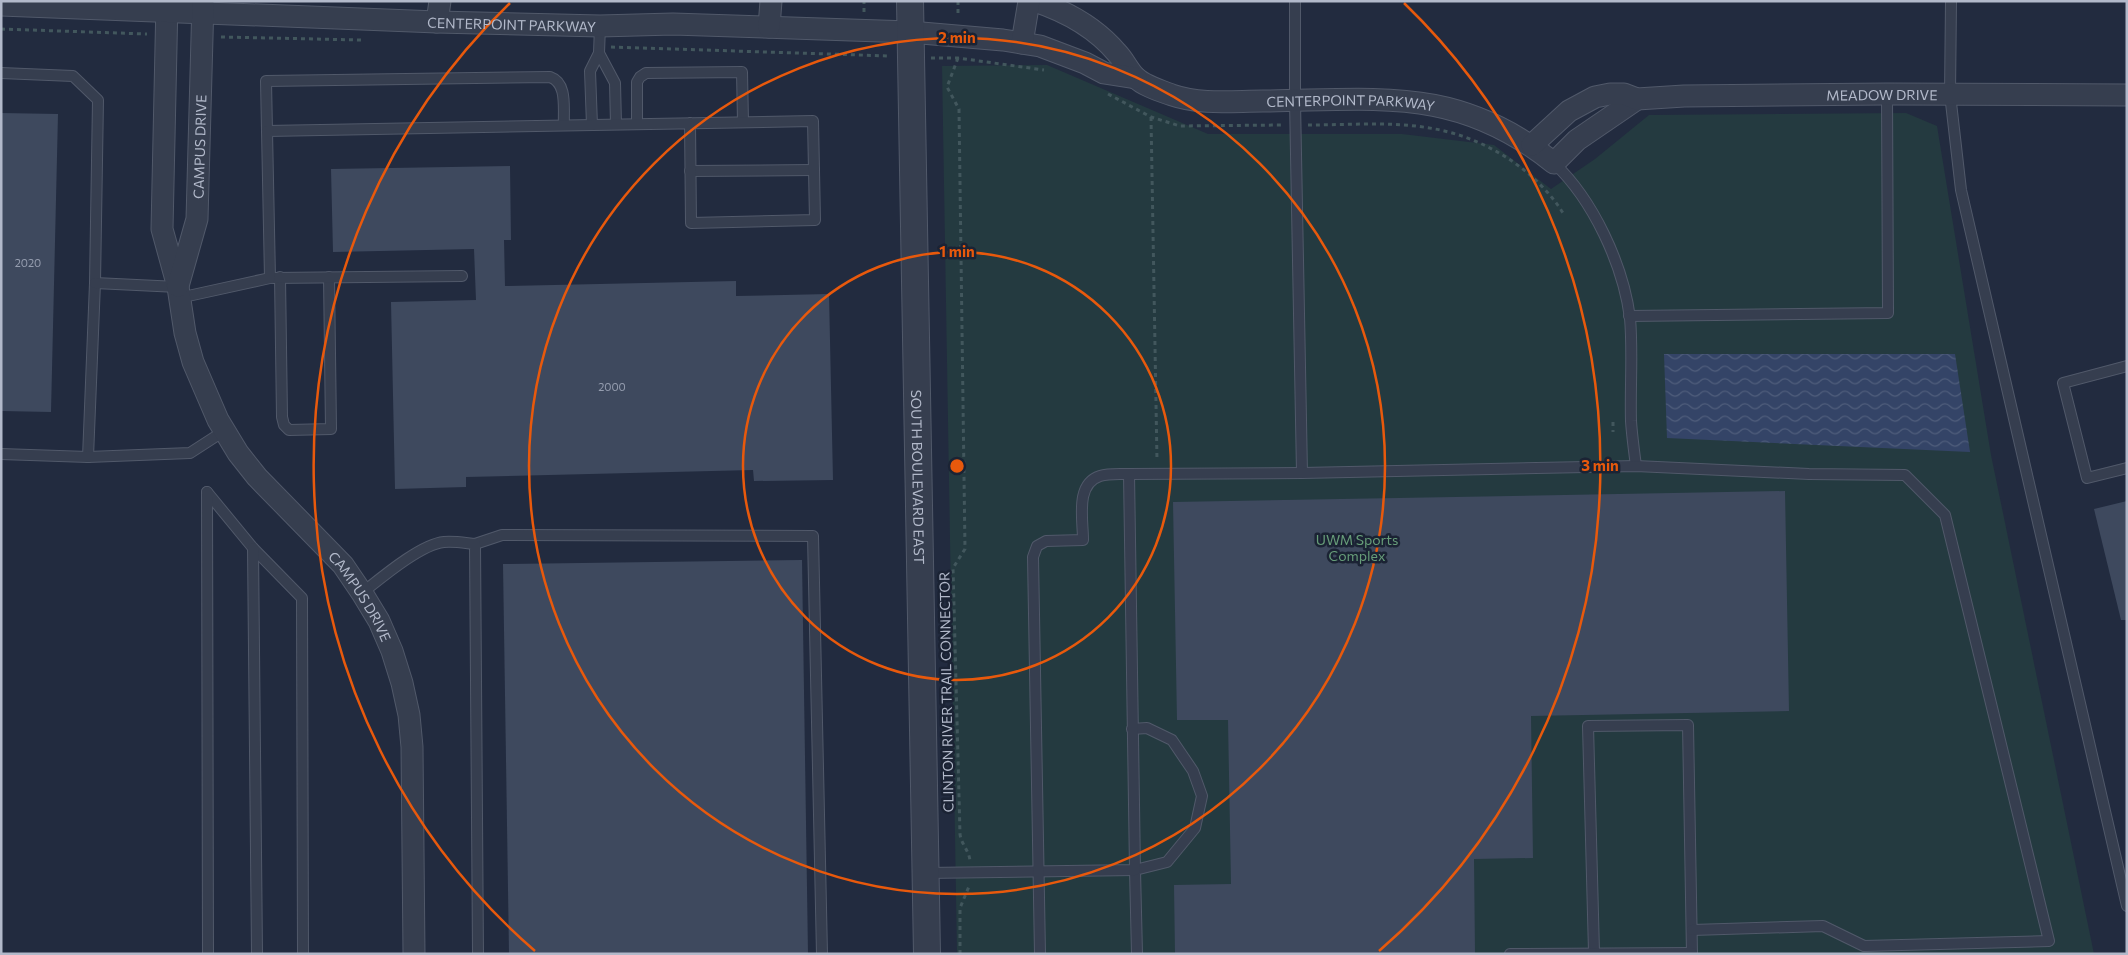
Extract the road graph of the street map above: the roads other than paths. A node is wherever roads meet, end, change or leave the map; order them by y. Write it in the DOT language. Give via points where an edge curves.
graph roads {
  1 [pos="771,1"];
  2 [pos="910,1"];
  3 [pos="1029,1"];
  4 [pos="1035,1"];
  5 [pos="1296,1"];
  6 [pos="1951,1"];
  7 [pos="12,4"];
  8 [pos="167,6"];
  9 [pos="203,8"];
  10 [pos="438,11"];
  11 [pos="600,26"];
  12 [pos="769,26"];
  13 [pos="910,32"];
  14 [pos="1022,43"];
  15 [pos="599,53"];
  16 [pos="1,73"];
  17 [pos="1136,78"];
  18 [pos="1887,94"];
  19 [pos="1950,94"];
  20 [pos="2127,95"];
  21 [pos="1637,99"];
  22 [pos="1295,101"];
  23 [pos="743,122"];
  24 [pos="690,123"];
  25 [pos="616,124"];
  26 [pos="637,124"];
  27 [pos="564,125"];
  28 [pos="592,125"];
  29 [pos="267,131"];
  30 [pos="1532,145"];
  31 [pos="1554,163"];
  32 [pos="814,170"];
  33 [pos="690,171"];
  34 [pos="462,276"];
  35 [pos="329,277"];
  36 [pos="275,278"];
  37 [pos="95,283"];
  38 [pos="178,293"];
  39 [pos="1629,316"];
  40 [pos="2127,366"];
  41 [pos="224,432"];
  42 [pos="1,454"];
  43 [pos="88,457"];
  44 [pos="1636,466"];
  45 [pos="2127,468"];
  46 [pos="1302,473"];
  47 [pos="1129,474"];
  48 [pos="475,544"];
  49 [pos="252,548"];
  50 [pos="362,592"];
  51 [pos="1132,729"];
  52 [pos="1135,870"];
  53 [pos="925,873"];
  54 [pos="1038,873"];
  55 [pos="2127,906"];
  56 [pos="1692,930"];
  57 [pos="1594,952"];
  58 [pos="1692,953"];
  59 [pos="208,954"];
  60 [pos="256,954"];
  61 [pos="303,954"];
  62 [pos="414,954"];
  63 [pos="478,954"];
  64 [pos="822,954"];
  65 [pos="926,954"];
  66 [pos="1040,954"];
  67 [pos="1137,954"];
  68 [pos="1510,954"];
  1 -- 12 [label="street"];
  2 -- 13 [label="street, SOUTH BOULEVARD EAST"];
  3 -- 14 [label="street"];
  4 -- 17 [label="street, CENTERPOINT PARKWAY" via="1068,15 1100,36"];
  5 -- 22 [label="lane"];
  6 -- 19 [label="lane"];
  7 -- 8 [label="street, CENTERPOINT PARKWAY"];
  8 -- 9 [label="street, CENTERPOINT PARKWAY"];
  8 -- 38 [label="street, CAMPUS DRIVE" via="162,229"];
  9 -- 10 [label="street, CENTERPOINT PARKWAY"];
  9 -- 38 [label="street, CAMPUS DRIVE" via="197,219"];
  10 -- 11 [label="street, CENTERPOINT PARKWAY"];
  11 -- 12 [label="street, CENTERPOINT PARKWAY"];
  11 -- 15 [label="lane"];
  12 -- 13 [label="street, CENTERPOINT PARKWAY"];
  13 -- 14 [label="street, CENTERPOINT PARKWAY"];
  13 -- 53 [label="street, SOUTH BOULEVARD EAST"];
  14 -- 17 [label="street, CENTERPOINT PARKWAY" via="1066,55 1104,73"];
  15 -- 25 [label="lane" via="615,83"];
  15 -- 28 [label="lane" via="590,71"];
  16 -- 37 [label="lane" via="73,76 98,100"];
  17 -- 22 [label="street, CENTERPOINT PARKWAY" via="1163,92 1194,100"];
  18 -- 19 [label="street, MEADOW DRIVE"];
  18 -- 21 [label="street, MEADOW DRIVE"];
  18 -- 39 [label="lane" via="1888,313"];
  19 -- 20 [label="street, MEADOW DRIVE"];
  19 -- 55 [label="lane" via="1961,190"];
  21 -- 30 [label="street, MEADOW DRIVE" via="1624,94 1610,94 1587,100 1569,111"];
  21 -- 31 [label="street" via="1583,136"];
  22 -- 30 [label="street, CENTERPOINT PARKWAY" via="1391,100 1431,104 1479,117"];
  22 -- 46 [label="lane"];
  23 -- 24 [label="lane"];
  23 -- 26 [label="lane" via="742,72 646,73 637,82"];
  23 -- 32 [label="lane" via="813,121"];
  24 -- 26 [label="lane"];
  24 -- 33 [label="lane"];
  25 -- 26 [label="lane"];
  25 -- 28 [label="lane"];
  27 -- 28 [label="lane"];
  27 -- 29 [label="lane"];
  27 -- 29 [label="lane" via="562,86 550,77 266,81"];
  29 -- 36 [label="lane"];
  30 -- 31 [label="street, CENTERPOINT PARKWAY"];
  31 -- 39 [label="lane" via="1567,176 1601,230 1625,293"];
  32 -- 33 [label="lane"];
  32 -- 33 [label="lane" via="815,220 691,222"];
  34 -- 35 [label="lane"];
  35 -- 36 [label="lane"];
  35 -- 36 [label="lane" via="331,428 289,430 282,417"];
  36 -- 38 [label="lane"];
  37 -- 38 [label="lane"];
  37 -- 43 [label="lane"];
  38 -- 41 [label="street, CAMPUS DRIVE" via="193,362"];
  39 -- 44 [label="lane" via="1631,422"];
  40 -- 45 [label="lane" via="2063,383 2086,478"];
  41 -- 43 [label="lane" via="190,453"];
  41 -- 50 [label="street, CAMPUS DRIVE" via="257,477 332,552"];
  42 -- 43 [label="lane"];
  44 -- 46 [label="lane"];
  44 -- 56 [label="lane" via="1905,475 1945,515 2049,941 1864,946 1824,926"];
  46 -- 47 [label="lane"];
  47 -- 51 [label="lane"];
  47 -- 54 [label="lane" via="1102,475 1089,481 1083,494 1083,540 1046,541 1037,546 1033,558"];
  48 -- 50 [label="lane" via="443,542 426,549"];
  48 -- 63 [label="lane"];
  48 -- 64 [label="lane" via="502,536 813,536"];
  49 -- 59 [label="lane" via="207,492"];
  49 -- 60 [label="lane"];
  49 -- 61 [label="lane" via="302,598"];
  50 -- 62 [label="street, CAMPUS DRIVE" via="392,651 409,715 413,773"];
  51 -- 52 [label="lane"];
  51 -- 52 [label="lane" via="1147,728 1172,740 1193,771 1202,796 1195,828 1167,862"];
  52 -- 54 [label="lane"];
  52 -- 67 [label="lane"];
  53 -- 54 [label="lane"];
  53 -- 65 [label="street, SOUTH BOULEVARD EAST"];
  54 -- 66 [label="lane"];
  56 -- 57 [label="lane" via="1688,725 1588,726"];
  56 -- 58 [label="lane"];
  57 -- 58 [label="lane"];
  57 -- 68 [label="lane"];
}
